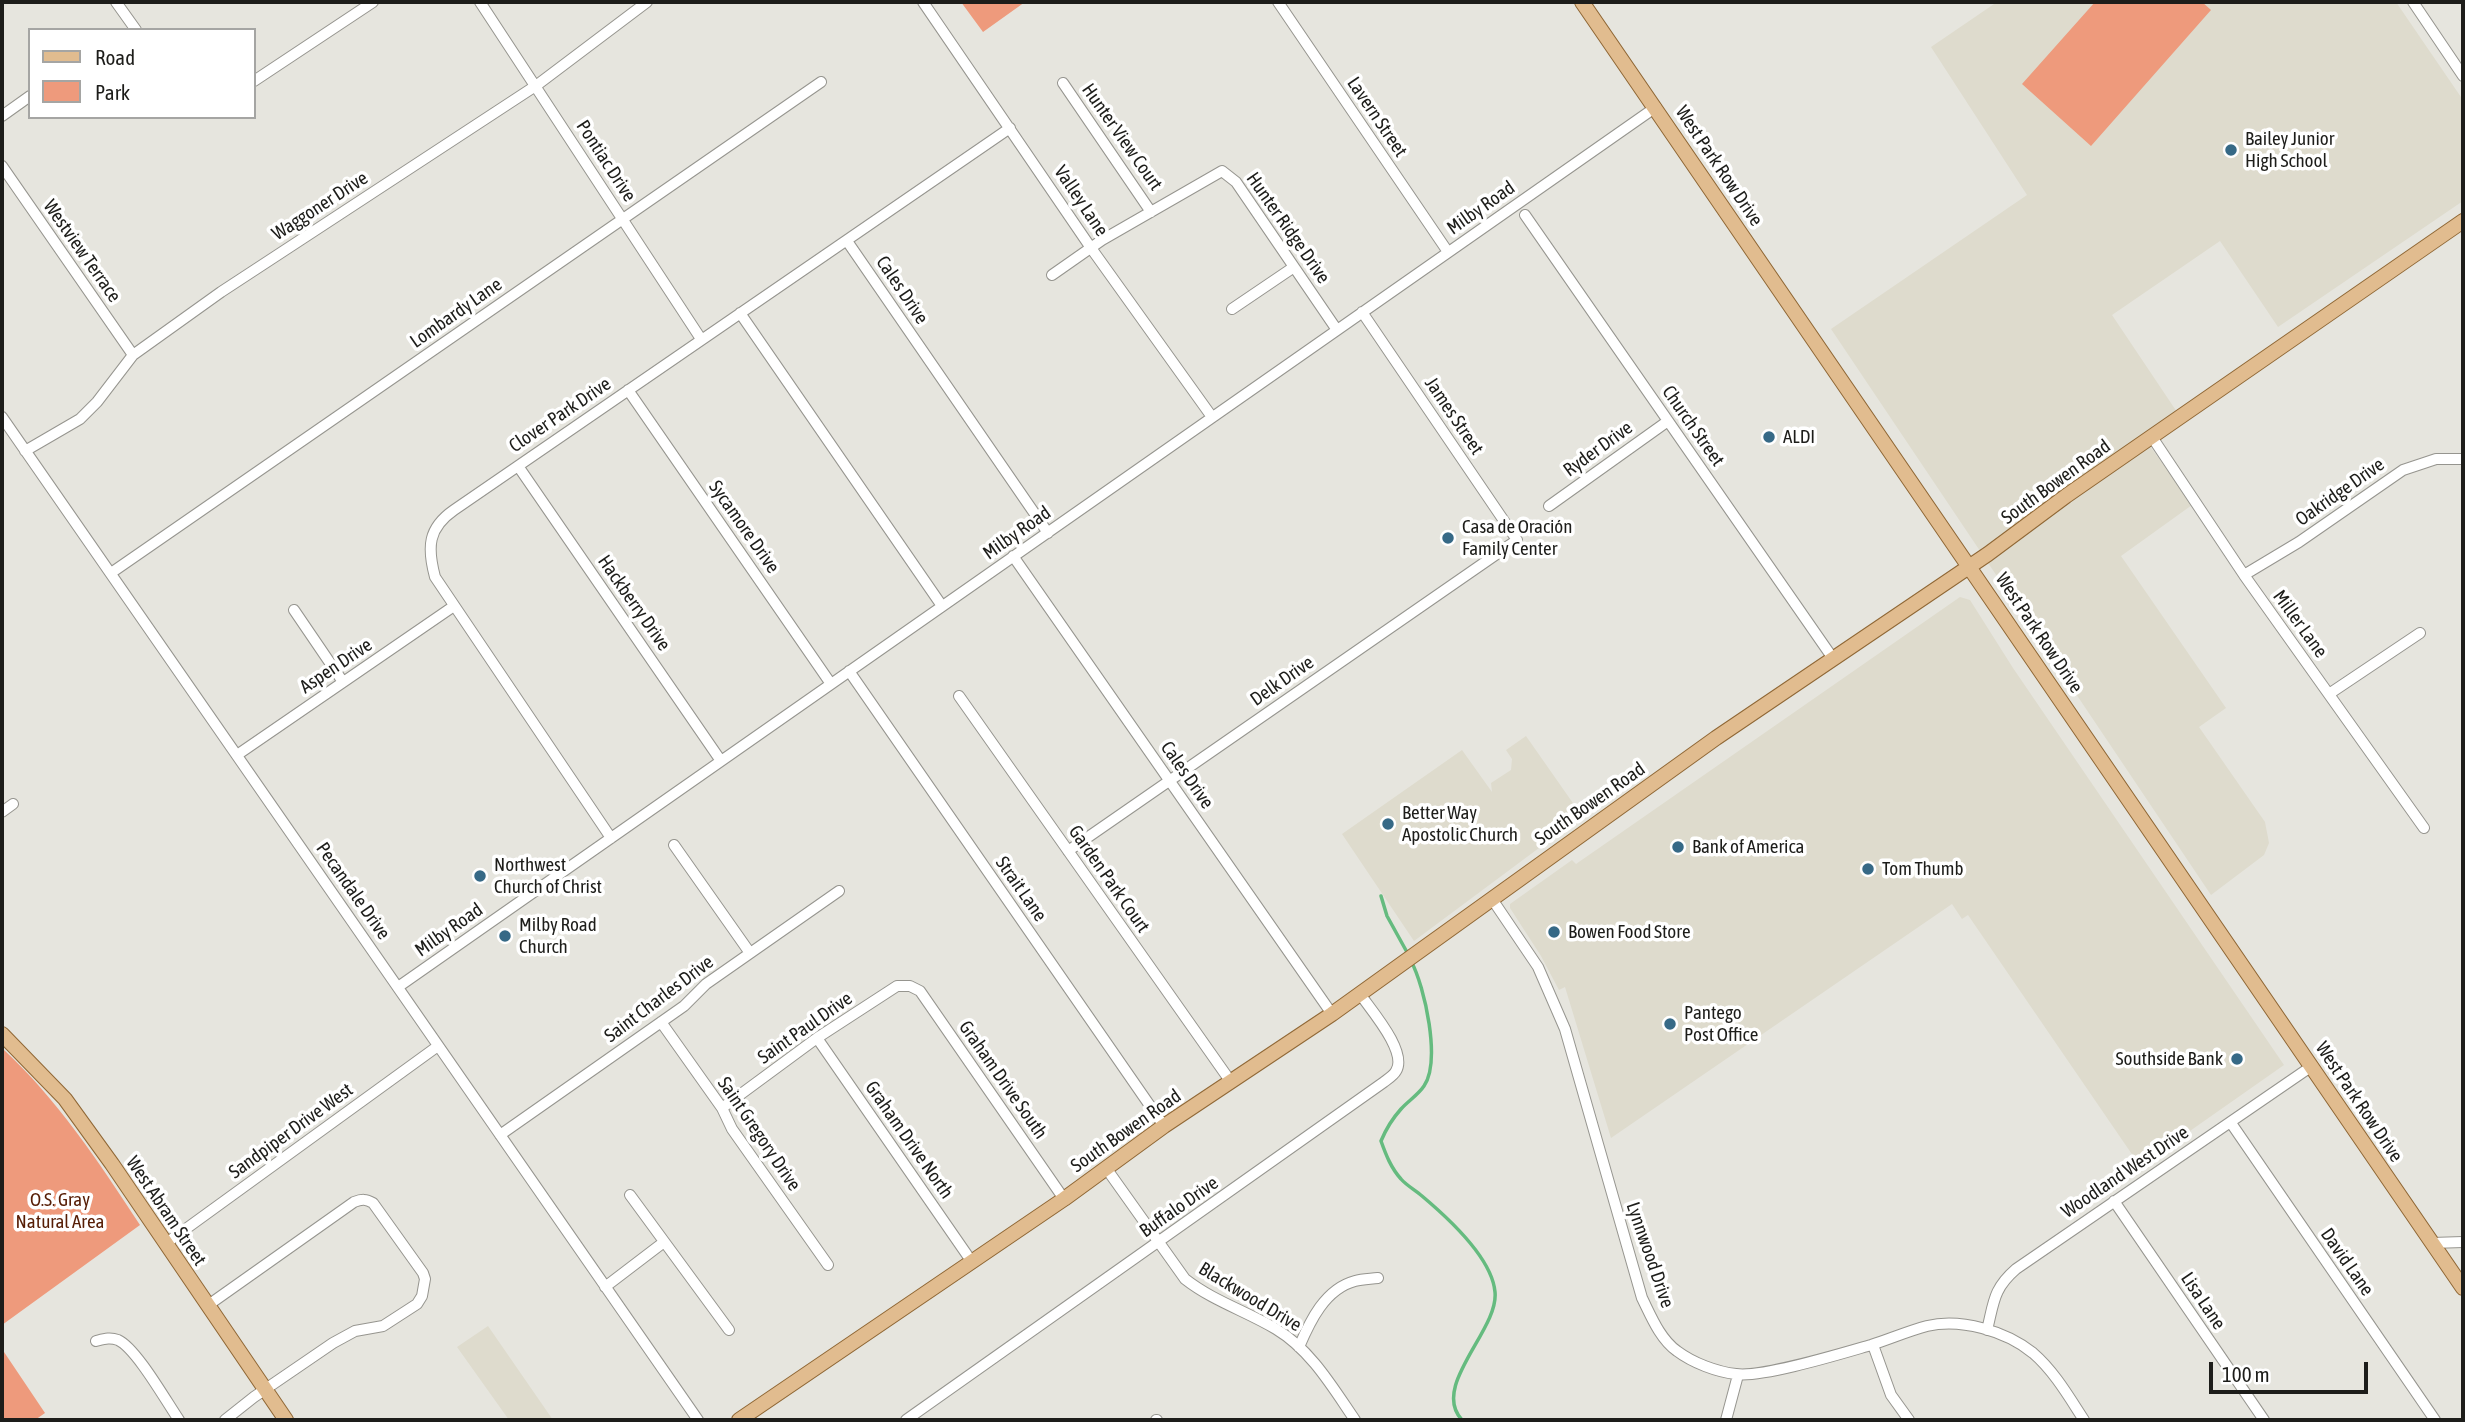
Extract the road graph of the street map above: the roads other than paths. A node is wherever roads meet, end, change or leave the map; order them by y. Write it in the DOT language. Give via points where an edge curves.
graph roads {
  1 [pos="117,2"];
  2 [pos="373,2"];
  3 [pos="480,2"];
  4 [pos="647,2"];
  5 [pos="923,2"];
  6 [pos="1278,2"];
  7 [pos="1582,2"];
  8 [pos="2413,2"];
  9 [pos="131,28"];
  10 [pos="2463,76"];
  11 [pos="256,80"];
  12 [pos="821,82"];
  13 [pos="1063,83"];
  14 [pos="537,85"];
  15 [pos="28,97"];
  16 [pos="1656,107"];
  17 [pos="2,116"];
  18 [pos="1010,128"];
  19 [pos="2,166"];
  20 [pos="1151,212"];
  21 [pos="1525,215"];
  22 [pos="623,219"];
  23 [pos="2463,221"];
  24 [pos="847,241"];
  25 [pos="1091,248"];
  26 [pos="1448,252"];
  27 [pos="1294,267"];
  28 [pos="1052,275"];
  29 [pos="1232,309"];
  30 [pos="1362,312"];
  31 [pos="740,313"];
  32 [pos="1337,330"];
  33 [pos="701,339"];
  34 [pos="132,355"];
  35 [pos="628,390"];
  36 [pos="2,417"];
  37 [pos="1212,417"];
  38 [pos="1668,421"];
  39 [pos="2152,437"];
  40 [pos="25,451"];
  41 [pos="2463,458"];
  42 [pos="518,466"];
  43 [pos="1549,506"];
  44 [pos="1048,533"];
  45 [pos="1517,540"];
  46 [pos="1013,556"];
  47 [pos="1970,566"];
  48 [pos="111,573"];
  49 [pos="2244,575"];
  50 [pos="454,606"];
  51 [pos="942,606"];
  52 [pos="294,610"];
  53 [pos="2420,633"];
  54 [pos="1832,657"];
  55 [pos="849,671"];
  56 [pos="343,682"];
  57 [pos="831,684"];
  58 [pos="2329,694"];
  59 [pos="959,696"];
  60 [pos="237,755"];
  61 [pos="721,761"];
  62 [pos="1169,780"];
  63 [pos="13,804"];
  64 [pos="2,812"];
  65 [pos="2424,828"];
  66 [pos="611,838"];
  67 [pos="674,845"];
  68 [pos="1068,851"];
  69 [pos="839,891"];
  70 [pos="1492,899"];
  71 [pos="750,953"];
  72 [pos="910,986"];
  73 [pos="398,987"];
  74 [pos="1360,994"];
  75 [pos="1332,1014"];
  76 [pos="661,1022"];
  77 [pos="2,1034"];
  78 [pos="817,1038"];
  79 [pos="438,1045"];
  80 [pos="2312,1066"];
  81 [pos="1231,1082"];
  82 [pos="722,1108"];
  83 [pos="2231,1123"];
  84 [pos="1164,1126"];
  85 [pos="500,1135"];
  86 [pos="1105,1168"];
  87 [pos="630,1195"];
  88 [pos="1064,1199"];
  89 [pos="2114,1201"];
  90 [pos="664,1242"];
  91 [pos="2432,1242"];
  92 [pos="1158,1243"];
  93 [pos="2463,1243"];
  94 [pos="165,1244"];
  95 [pos="972,1262"];
  96 [pos="828,1265"];
  97 [pos="1378,1278"];
  98 [pos="605,1287"];
  99 [pos="2463,1288"];
  100 [pos="207,1306"];
  101 [pos="729,1330"];
  102 [pos="1987,1330"];
  103 [pos="96,1341"];
  104 [pos="1873,1345"];
  105 [pos="1299,1347"];
  106 [pos="1738,1375"];
  107 [pos="265,1389"];
  108 [pos="178,1420"];
  109 [pos="225,1420"];
  110 [pos="286,1420"];
  111 [pos="698,1420"];
  112 [pos="739,1420"];
  113 [pos="906,1420"];
  114 [pos="1355,1420"];
  115 [pos="1726,1420"];
  116 [pos="1909,1420"];
  117 [pos="2084,1420"];
  118 [pos="2264,1420"];
  119 [pos="2435,1420"];
  1 -- 9 [label="street"];
  2 -- 11 [label="street"];
  3 -- 14 [label="street, Pontiac Drive"];
  4 -- 14 [label="street, Waggoner Drive"];
  5 -- 18 [label="street, Valley Lane"];
  6 -- 26 [label="street, Lavern Street"];
  7 -- 16 [label="main road, West Park Row Drive"];
  8 -- 10 [label="street"];
  12 -- 22 [label="street, Lombardy Lane"];
  13 -- 20 [label="street, Hunter View Court"];
  14 -- 22 [label="street, Pontiac Drive"];
  14 -- 34 [label="street, Waggoner Drive"];
  15 -- 17 [label="street"];
  16 -- 26 [label="street, Milby Road"];
  16 -- 47 [label="main road, West Park Row Drive"];
  18 -- 24 [label="street, Clover Park Drive"];
  18 -- 25 [label="street, Valley Lane"];
  19 -- 34 [label="street, Westview Terrace"];
  20 -- 25 [label="street, Hunter Ridge Drive"];
  20 -- 27 [label="street, Hunter Ridge Drive" via="1226,172"];
  21 -- 38 [label="street, Church Street"];
  22 -- 33 [label="street, Pontiac Drive"];
  22 -- 48 [label="street, Lombardy Lane"];
  23 -- 39 [label="main road, South Bowen Road"];
  24 -- 31 [label="street, Clover Park Drive"];
  24 -- 44 [label="street, Cales Drive"];
  25 -- 28 [label="street, Hunter Ridge Drive"];
  25 -- 37 [label="street, Valley Lane"];
  26 -- 30 [label="street, Milby Road"];
  27 -- 29 [label="street"];
  27 -- 32 [label="street, Hunter Ridge Drive"];
  30 -- 32 [label="street, Milby Road"];
  30 -- 45 [label="street, James Street"];
  31 -- 33 [label="street, Clover Park Drive"];
  31 -- 51 [label="street"];
  32 -- 37 [label="street, Milby Road"];
  33 -- 35 [label="street, Clover Park Drive"];
  34 -- 40 [label="street, Waggoner Drive" via="80,419"];
  35 -- 42 [label="street, Clover Park Drive"];
  35 -- 57 [label="street, Sycamore Drive"];
  36 -- 40 [label="street, Pecandale Drive"];
  37 -- 44 [label="street, Milby Road"];
  38 -- 43 [label="street, Ryder Drive"];
  38 -- 54 [label="street, Church Street"];
  39 -- 47 [label="main road, South Bowen Road"];
  39 -- 49 [label="street, Miller Lane"];
  40 -- 48 [label="street, Pecandale Drive"];
  41 -- 49 [label="street, Oakridge Drive" via="2436,459 2403,470"];
  42 -- 50 [label="street, Clover Park Drive" via="441,519 433,532 430,560"];
  42 -- 61 [label="street, Hackberry Drive"];
  44 -- 46 [label="street, Milby Road"];
  45 -- 62 [label="street, Delk Drive"];
  46 -- 51 [label="street, Milby Road"];
  46 -- 62 [label="street, Cales Drive"];
  47 -- 54 [label="main road, South Bowen Road"];
  47 -- 80 [label="main road, West Park Row Drive"];
  48 -- 60 [label="street, Pecandale Drive"];
  49 -- 58 [label="street, Miller Lane"];
  50 -- 56 [label="street, Aspen Drive"];
  50 -- 66 [label="street, Clover Park Drive"];
  51 -- 55 [label="street, Milby Road"];
  52 -- 56 [label="street"];
  53 -- 58 [label="street"];
  54 -- 70 [label="main road, South Bowen Road"];
  55 -- 57 [label="street, Milby Road"];
  55 -- 84 [label="street, Strait Lane"];
  56 -- 60 [label="street, Aspen Drive"];
  57 -- 61 [label="street, Milby Road"];
  58 -- 65 [label="street, Miller Lane"];
  59 -- 68 [label="street, Garden Park Court"];
  60 -- 73 [label="street, Pecandale Drive"];
  61 -- 66 [label="street, Milby Road"];
  62 -- 68 [label="street, Delk Drive"];
  62 -- 75 [label="street, Cales Drive"];
  63 -- 64 [label="street"];
  66 -- 73 [label="street, Milby Road"];
  67 -- 71 [label="street"];
  68 -- 81 [label="street, Garden Park Court"];
  69 -- 71 [label="street, Saint Charles Drive"];
  70 -- 74 [label="main road, South Bowen Road"];
  70 -- 106 [label="street, Lynnwood Drive" via="1538,967 1565,1029 1642,1298 1660,1333 1676,1351"];
  71 -- 76 [label="street, Saint Charles Drive"];
  72 -- 78 [label="street, Saint Paul Drive" via="897,986"];
  72 -- 88 [label="street, Graham Drive South" via="920,991"];
  73 -- 79 [label="street, Pecandale Drive"];
  74 -- 75 [label="main road, South Bowen Road"];
  74 -- 92 [label="street, Buffalo Drive" via="1395,1045 1398,1070"];
  75 -- 81 [label="main road, South Bowen Road"];
  76 -- 82 [label="street, Saint Gregory Drive"];
  76 -- 85 [label="street, Saint Charles Drive"];
  77 -- 94 [label="main road, West Abram Street" via="65,1099"];
  78 -- 82 [label="street, Saint Paul Drive"];
  78 -- 95 [label="street, Graham Drive North"];
  79 -- 85 [label="street, Pecandale Drive"];
  79 -- 94 [label="street, Sandpiper Drive West"];
  80 -- 83 [label="street, Woodland West Drive"];
  80 -- 91 [label="main road, West Park Row Drive"];
  81 -- 84 [label="main road, South Bowen Road"];
  82 -- 96 [label="street, Saint Gregory Drive"];
  83 -- 89 [label="street, Woodland West Drive"];
  83 -- 119 [label="street, David Lane"];
  84 -- 86 [label="main road, South Bowen Road"];
  85 -- 98 [label="street, Pecandale Drive"];
  86 -- 88 [label="main road, South Bowen Road"];
  86 -- 92 [label="street, Blackwood Drive"];
  87 -- 90 [label="street"];
  88 -- 95 [label="main road, South Bowen Road"];
  89 -- 102 [label="street, Woodland West Drive" via="2003,1280"];
  89 -- 118 [label="street, Lisa Lane"];
  90 -- 98 [label="street"];
  90 -- 101 [label="street"];
  91 -- 93 [label="street"];
  91 -- 99 [label="main road, West Park Row Drive"];
  92 -- 105 [label="street, Blackwood Drive" via="1185,1279 1202,1292 1277,1330"];
  92 -- 113 [label="street, Buffalo Drive"];
  94 -- 100 [label="main road, West Abram Street"];
  95 -- 112 [label="main road, South Bowen Road"];
  97 -- 105 [label="street" via="1349,1283 1329,1297"];
  98 -- 111 [label="street, Pecandale Drive"];
  100 -- 107 [label="main road, West Abram Street"];
  100 -- 107 [label="street" via="361,1199 373,1203 423,1273 424,1287 417,1304 383,1326 344,1337"];
  102 -- 104 [label="street, Lynnwood Drive" via="1951,1324 1928,1326"];
  102 -- 117 [label="street, Lynnwood Drive" via="2032,1352"];
  103 -- 108 [label="street" via="116,1339 129,1346"];
  104 -- 106 [label="street, Lynnwood Drive"];
  104 -- 116 [label="street" via="1891,1395"];
  105 -- 114 [label="street, Blackwood Drive"];
  106 -- 115 [label="street"];
  107 -- 109 [label="street"];
  107 -- 110 [label="main road, West Abram Street"];
}
